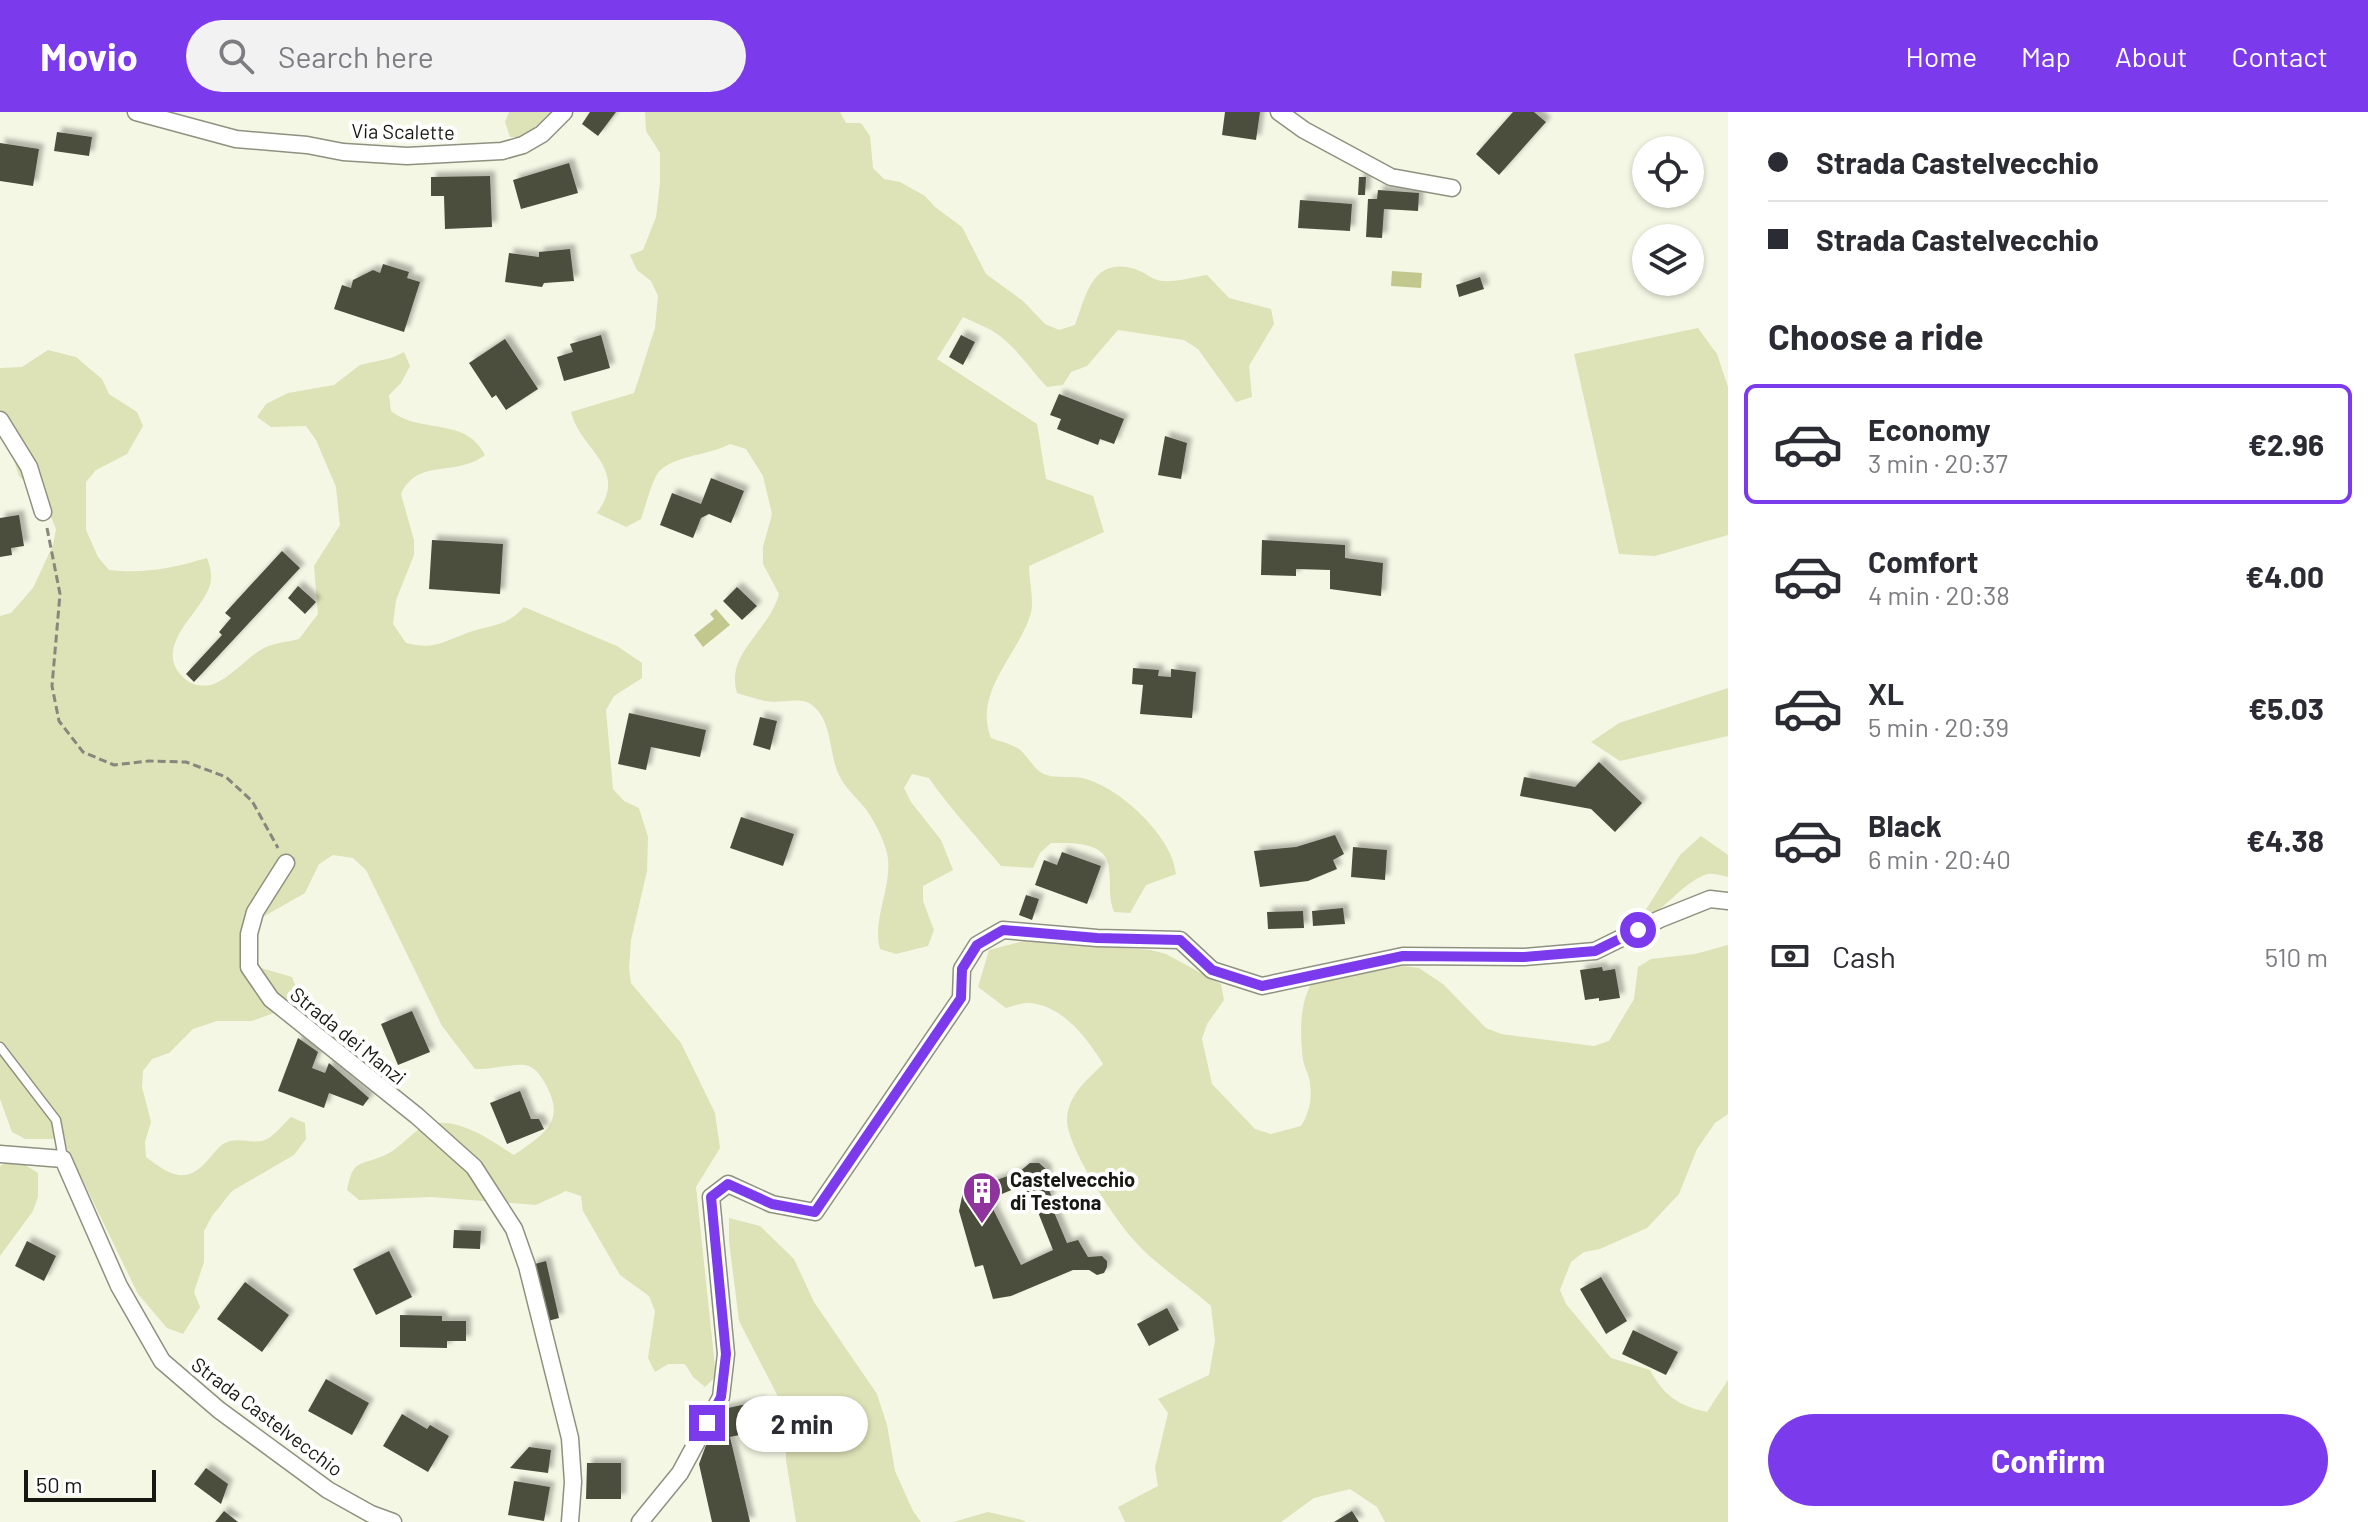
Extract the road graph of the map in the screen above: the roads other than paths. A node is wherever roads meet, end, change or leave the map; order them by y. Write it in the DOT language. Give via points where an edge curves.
graph roads {
  1 [pos="136,112"];
  2 [pos="564,112"];
  3 [pos="1279,112"];
  4 [pos="1452,188"];
  5 [pos="0,420"];
  6 [pos="43,512"];
  7 [pos="286,863"];
  8 [pos="1728,901"];
  9 [pos="0,1047"];
  10 [pos="0,1154"];
  11 [pos="63,1159"];
  12 [pos="393,1522"];
  13 [pos="570,1522"];
  14 [pos="640,1522"];
  1 -- 2 [label="street, Via Scalette" via="236,139 407,156 502,151 542,134"];
  3 -- 4 [label="street" via="1391,177"];
  5 -- 6 [label="street" via="29,467"];
  7 -- 13 [label="street, Strada dei Manzi" via="255,912 249,967 279,1007 474,1167 514,1229 570,1438"];
  8 -- 14 [label="street" via="1710,899 1595,951 1524,957 1403,956 1262,986 1212,970 1180,940 1003,930 977,945 962,969 961,998 815,1212 772,1204 728,1184 711,1197 726,1354 721,1397 680,1473"];
  9 -- 11 [label="lane" via="56,1120"];
  10 -- 11 [label="street"];
  11 -- 12 [label="street, Strada Castelvecchio" via="119,1286 162,1361 328,1490"];
}
